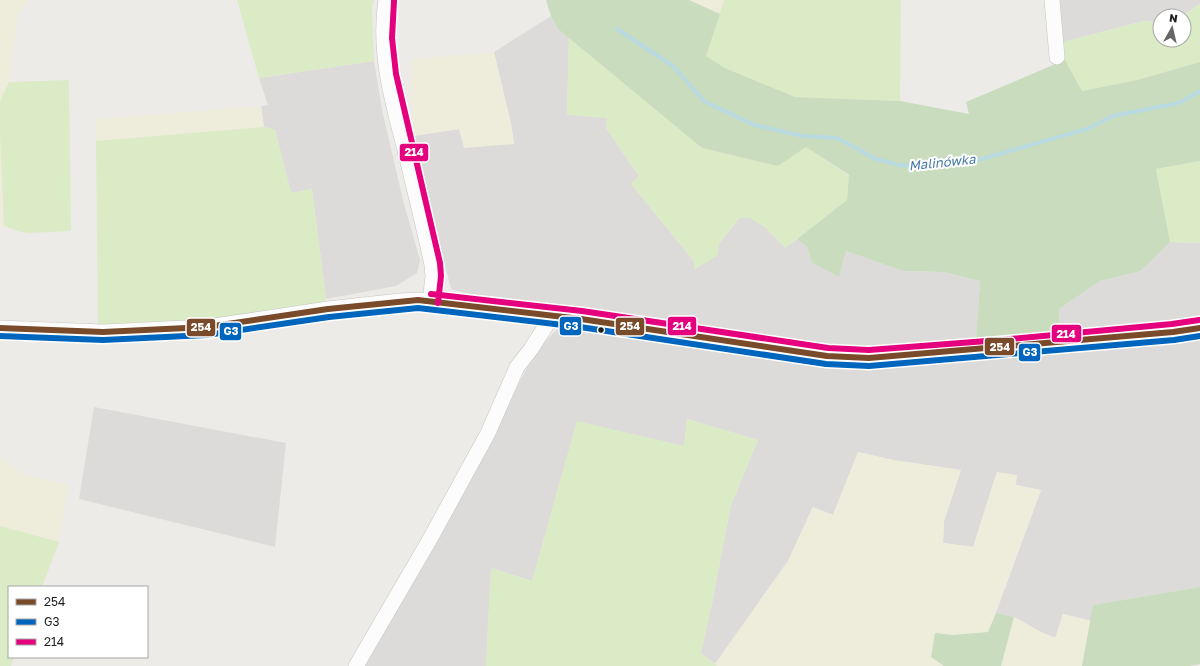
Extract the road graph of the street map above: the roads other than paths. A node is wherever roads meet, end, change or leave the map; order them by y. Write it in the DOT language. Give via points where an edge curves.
graph roads {
  1 [pos="386,0"];
  2 [pos="1052,0"];
  3 [pos="1057,57"];
  4 [pos="430,302"];
  5 [pos="548,314"];
  6 [pos="0,328"];
  7 [pos="1200,328"];
  8 [pos="356,666"];
  1 -- 4 [label="street" via="383,25 384,56 432,265"];
  2 -- 3 [label="street"];
  4 -- 5 [label="street"];
  4 -- 6 [label="street" via="400,300 207,327 103,332"];
  5 -- 7 [label="street" via="827,356 870,358"];
  5 -- 8 [label="street" via="547,324 516,368 481,446"];
}
